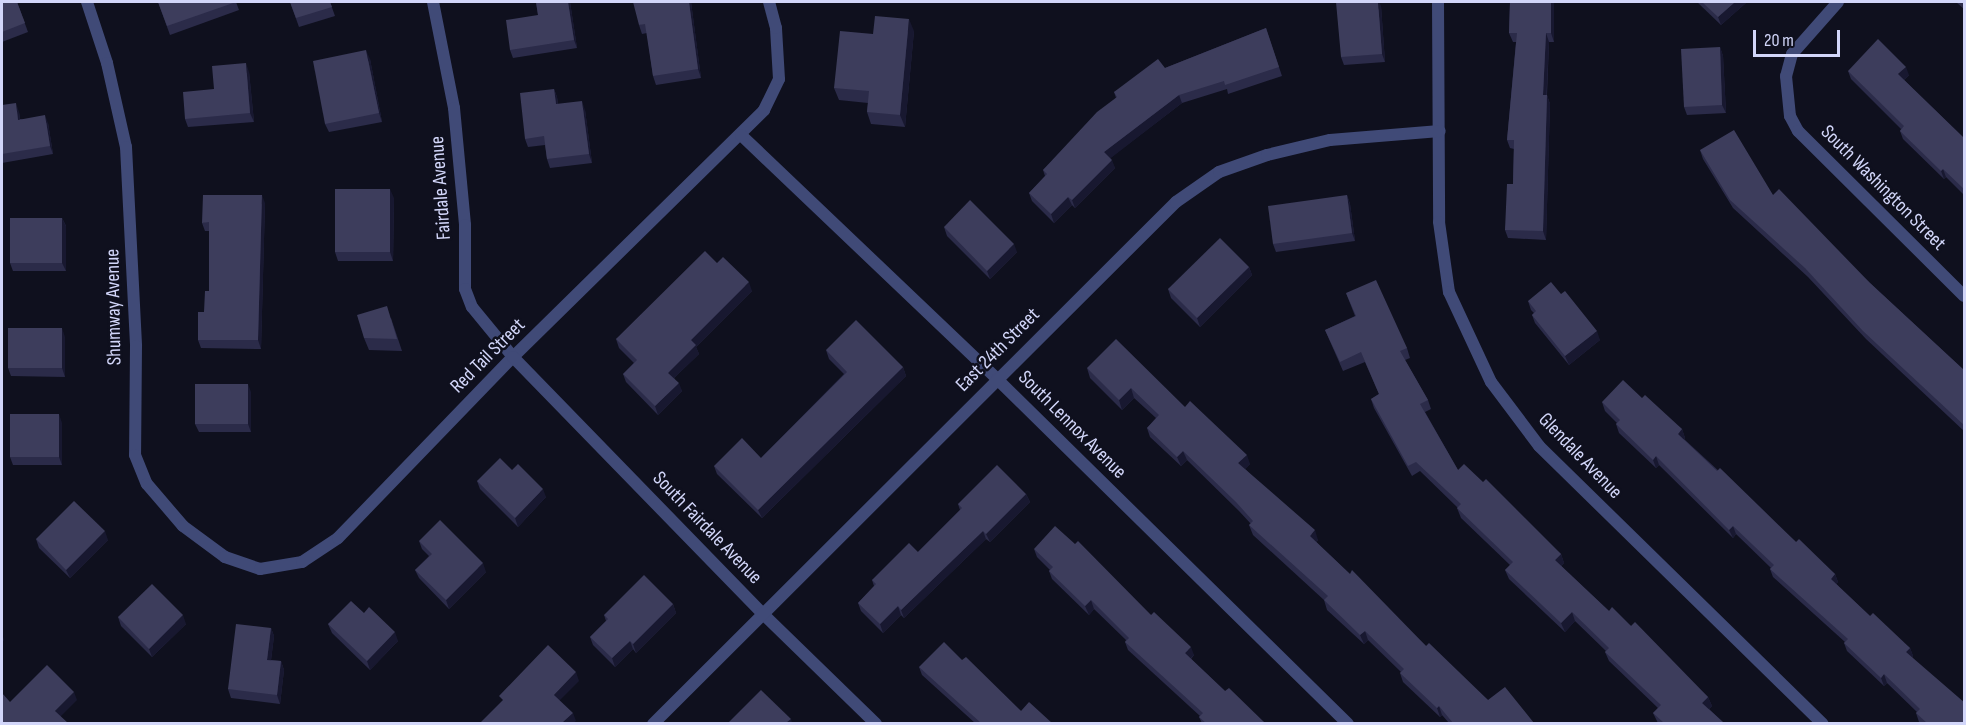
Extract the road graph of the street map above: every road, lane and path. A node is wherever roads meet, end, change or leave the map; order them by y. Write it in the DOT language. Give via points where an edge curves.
graph roads {
  1 [pos="87,2"];
  2 [pos="433,2"];
  3 [pos="769,2"];
  4 [pos="1438,2"];
  5 [pos="1838,2"];
  6 [pos="1440,131"];
  7 [pos="741,135"];
  8 [pos="1965,296"];
  9 [pos="513,357"];
  10 [pos="997,379"];
  11 [pos="246,567"];
  12 [pos="762,613"];
  13 [pos="653,723"];
  14 [pos="876,723"];
  15 [pos="1348,723"];
  16 [pos="1822,723"];
  1 -- 11 [label="street, Shumway Avenue" via="107,63 126,147 135,335 135,455 147,484 168,511 199,540"];
  2 -- 9 [label="street, Fairdale Avenue" via="462,171 465,289 471,307"];
  3 -- 7 [label="street" via="776,28 779,79 764,110"];
  4 -- 6 [label="street, Glendale Avenue"];
  5 -- 8 [label="street, South Washington Street" via="1792,54 1786,76 1786,100 1798,131"];
  6 -- 10 [label="street, East 24th Street" via="1330,140 1267,154 1219,172 1176,202 1141,234"];
  6 -- 16 [label="street, Glendale Avenue" via="1439,222 1449,292 1491,382 1539,446"];
  7 -- 9 [label="street, Red Tail Street"];
  7 -- 10 [label="street, South Lennox Avenue"];
  9 -- 11 [label="street, Red Tail Street" via="322,552 278,568"];
  9 -- 12 [label="street, South Fairdale Avenue"];
  10 -- 12 [label="street, East 24th Street"];
  10 -- 15 [label="street, South Lennox Avenue"];
  12 -- 13 [label="street, East 24th Street"];
  12 -- 14 [label="street, South Fairdale Avenue"];
}
